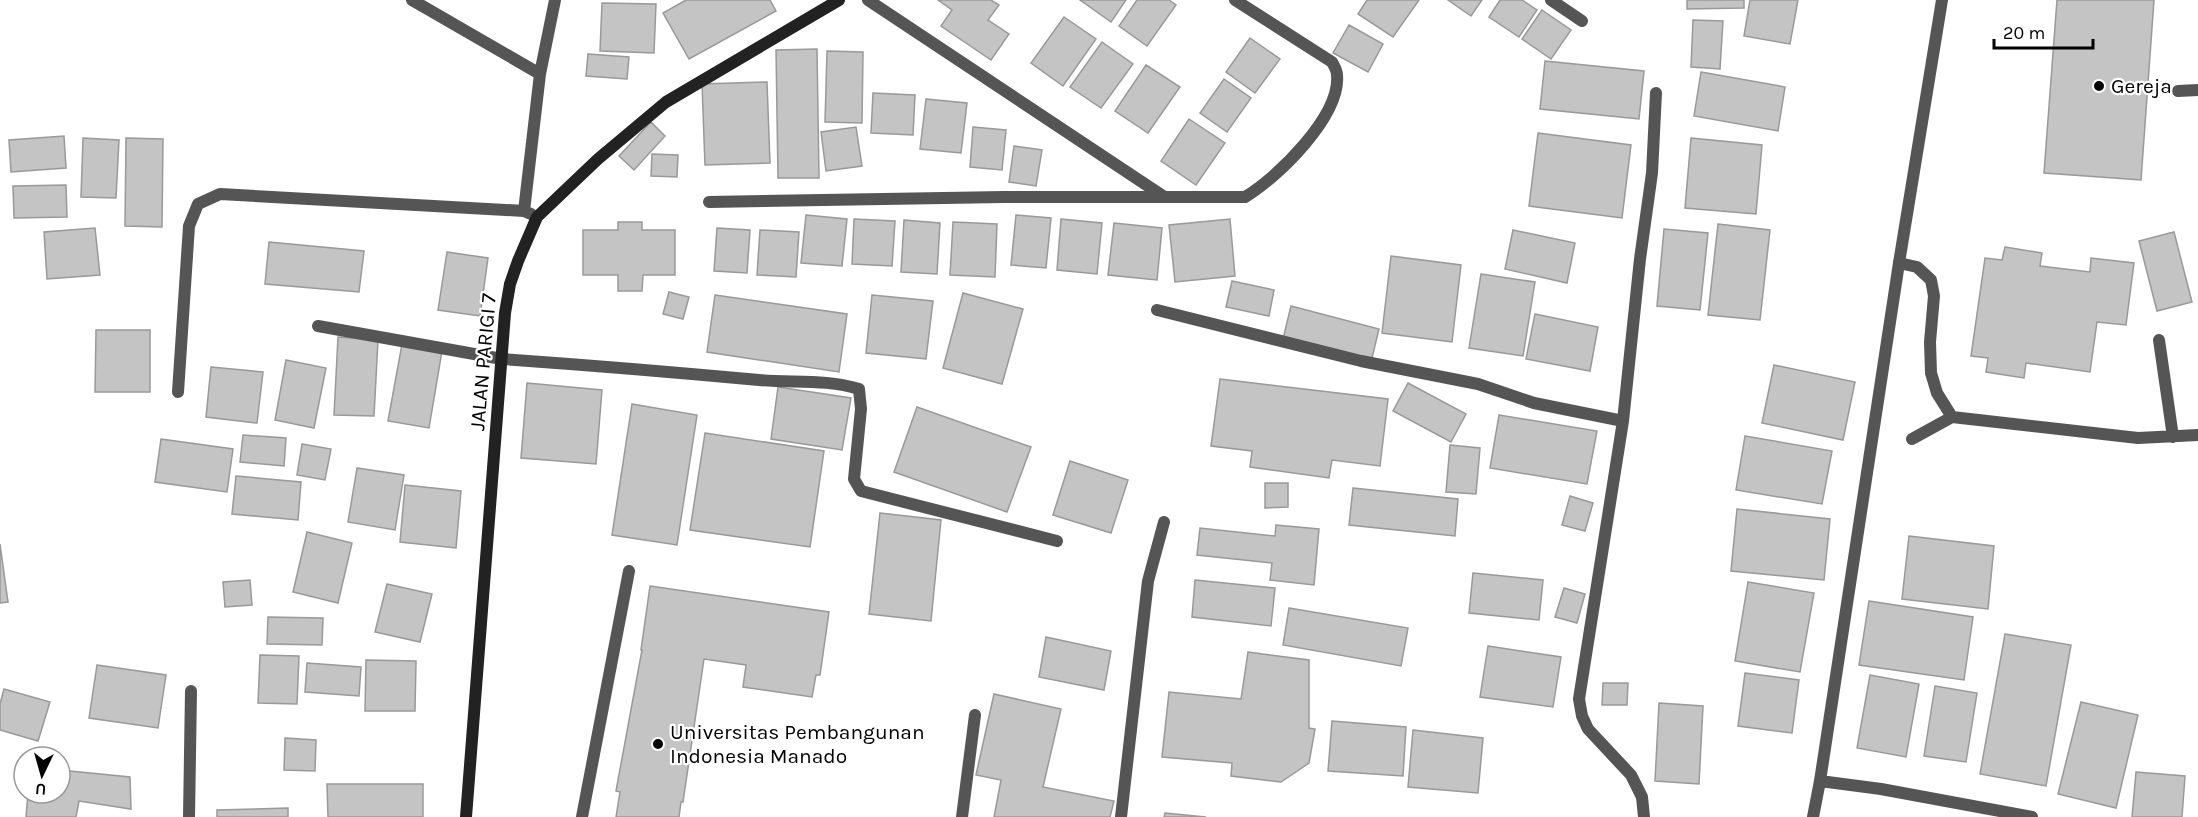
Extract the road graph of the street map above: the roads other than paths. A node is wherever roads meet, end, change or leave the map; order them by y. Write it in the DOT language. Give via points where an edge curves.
graph roads {
  1 [pos="412,0"];
  2 [pos="555,0"];
  3 [pos="839,0"];
  4 [pos="868,0"];
  5 [pos="1235,0"];
  6 [pos="1551,0"];
  7 [pos="1942,0"];
  8 [pos="1582,21"];
  9 [pos="540,74"];
  10 [pos="2198,90"];
  11 [pos="2178,91"];
  12 [pos="1656,93"];
  13 [pos="1164,196"];
  14 [pos="708,202"];
  15 [pos="524,211"];
  16 [pos="537,217"];
  17 [pos="1899,263"];
  18 [pos="1157,310"];
  19 [pos="318,326"];
  20 [pos="2159,340"];
  21 [pos="502,359"];
  22 [pos="178,392"];
  23 [pos="1952,417"];
  24 [pos="1623,421"];
  25 [pos="2198,435"];
  26 [pos="2173,437"];
  27 [pos="1912,439"];
  28 [pos="1164,522"];
  29 [pos="1057,541"];
  30 [pos="629,571"];
  31 [pos="190,691"];
  32 [pos="975,715"];
  33 [pos="1820,781"];
  34 [pos="189,817"];
  35 [pos="466,817"];
  36 [pos="582,817"];
  37 [pos="962,817"];
  38 [pos="1121,817"];
  39 [pos="1644,817"];
  40 [pos="1813,817"];
  41 [pos="2032,817"];
  1 -- 9 [label="street"];
  2 -- 9 [label="street"];
  3 -- 16 [label="street, JALAN PARIGI 7" via="666,102"];
  4 -- 13 [label="street"];
  5 -- 13 [label="street" via="1332,62 1337,73 1329,109 1312,136 1263,186 1245,197"];
  6 -- 8 [label="street"];
  7 -- 17 [label="street"];
  9 -- 15 [label="street"];
  10 -- 11 [label="street"];
  12 -- 24 [label="street" via="1652,173"];
  13 -- 14 [label="street"];
  15 -- 16 [label="street"];
  15 -- 22 [label="street" via="220,194 198,204 189,226"];
  16 -- 21 [label="street, JALAN PARIGI 7" via="510,284"];
  17 -- 23 [label="street" via="1917,267 1931,280 1931,373 1937,393"];
  17 -- 33 [label="street"];
  18 -- 24 [label="street" via="1361,361 1478,384 1534,403"];
  19 -- 21 [label="street"];
  20 -- 26 [label="street"];
  21 -- 29 [label="street" via="841,383 859,389 861,409 854,479 861,491"];
  21 -- 35 [label="street, JALAN PARIGI 7"];
  23 -- 26 [label="street" via="2138,438"];
  23 -- 27 [label="street"];
  24 -- 39 [label="street" via="1579,699 1588,729 1632,775 1642,797"];
  25 -- 26 [label="street"];
  28 -- 38 [label="street" via="1148,581"];
  30 -- 36 [label="street"];
  31 -- 34 [label="street"];
  32 -- 37 [label="street"];
  33 -- 40 [label="street"];
  33 -- 41 [label="street"];
}
